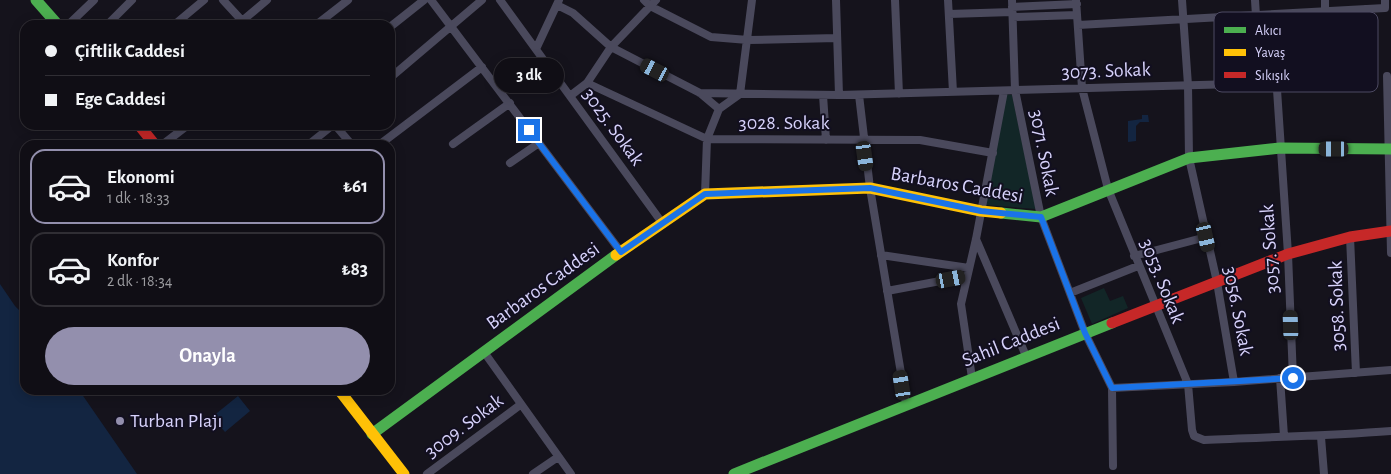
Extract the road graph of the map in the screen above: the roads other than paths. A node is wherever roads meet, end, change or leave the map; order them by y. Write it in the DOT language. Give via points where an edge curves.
graph roads {
  1 [pos="36,0"];
  2 [pos="94,0"];
  3 [pos="132,0"];
  4 [pos="204,0"];
  5 [pos="223,0"];
  6 [pos="267,0"];
  7 [pos="348,0"];
  8 [pos="424,0"];
  9 [pos="431,0"];
  10 [pos="482,0"];
  11 [pos="500,0"];
  12 [pos="644,0"];
  13 [pos="752,0"];
  14 [pos="836,0"];
  15 [pos="895,0"];
  16 [pos="948,0"];
  17 [pos="1182,0"];
  18 [pos="1324,0"];
  19 [pos="1076,2"];
  20 [pos="558,3"];
  21 [pos="653,3"];
  22 [pos="1385,4"];
  23 [pos="1012,9"];
  24 [pos="1366,9"];
  25 [pos="1325,11"];
  26 [pos="1312,12"];
  27 [pos="1366,12"];
  28 [pos="949,14"];
  29 [pos="1077,15"];
  30 [pos="1214,18"];
  31 [pos="54,20"];
  32 [pos="73,20"];
  33 [pos="112,20"];
  34 [pos="180,20"];
  35 [pos="240,20"];
  36 [pos="246,20"];
  37 [pos="322,20"];
  38 [pos="1184,20"];
  39 [pos="395,23"];
  40 [pos="1078,25"];
  41 [pos="452,27"];
  42 [pos="837,38"];
  43 [pos="748,40"];
  44 [pos="611,47"];
  45 [pos="536,49"];
  46 [pos="482,67"];
  47 [pos="395,74"];
  48 [pos="1387,76"];
  49 [pos="587,83"];
  50 [pos="1214,84"];
  51 [pos="1188,85"];
  52 [pos="1082,88"];
  53 [pos="1015,90"];
  54 [pos="1004,91"];
  55 [pos="953,92"];
  56 [pos="1277,92"];
  57 [pos="700,93"];
  58 [pos="740,94"];
  59 [pos="899,94"];
  60 [pos="823,95"];
  61 [pos="839,95"];
  62 [pos="859,95"];
  63 [pos="570,96"];
  64 [pos="510,104"];
  65 [pos="719,109"];
  66 [pos="143,130"];
  67 [pos="182,130"];
  68 [pos="328,130"];
  69 [pos="338,130"];
  70 [pos="707,139"];
  71 [pos="151,140"];
  72 [pos="168,140"];
  73 [pos="314,140"];
  74 [pos="348,140"];
  75 [pos="386,140"];
  76 [pos="826,140"];
  77 [pos="863,140"];
  78 [pos="539,143"];
  79 [pos="452,144"];
  80 [pos="1280,148"];
  81 [pos="1390,149"];
  82 [pos="993,153"];
  83 [pos="1189,158"];
  84 [pos="510,163"];
  85 [pos="870,188"];
  86 [pos="1108,189"];
  87 [pos="705,194"];
  88 [pos="981,211"];
  89 [pos="1041,217"];
  90 [pos="663,224"];
  91 [pos="1391,231"];
  92 [pos="1206,237"];
  93 [pos="1350,237"];
  94 [pos="976,239"];
  95 [pos="621,252"];
  96 [pos="1391,253"];
  97 [pos="1288,254"];
  98 [pos="882,255"];
  99 [pos="1134,256"];
  100 [pos="1138,266"];
  101 [pos="968,272"];
  102 [pos="1217,282"];
  103 [pos="887,291"];
  104 [pos="1070,294"];
  105 [pos="1155,307"];
  106 [pos="1085,333"];
  107 [pos="484,352"];
  108 [pos="1026,356"];
  109 [pos="1391,370"];
  110 [pos="1356,373"];
  111 [pos="972,378"];
  112 [pos="1280,378"];
  113 [pos="1293,378"];
  114 [pos="1234,382"];
  115 [pos="1188,384"];
  116 [pos="1112,388"];
  117 [pos="343,395"];
  118 [pos="906,403"];
  119 [pos="520,405"];
  120 [pos="1391,431"];
  121 [pos="372,434"];
  122 [pos="1284,436"];
  123 [pos="1321,437"];
  124 [pos="558,457"];
  125 [pos="1113,466"];
  126 [pos="404,474"];
  127 [pos="427,474"];
  128 [pos="533,474"];
  129 [pos="571,474"];
  130 [pos="734,474"];
  131 [pos="1324,474"];
  1 -- 31 [label="street"];
  2 -- 32 [label="street"];
  3 -- 33 [label="street"];
  4 -- 34 [label="street"];
  5 -- 35 [label="street"];
  6 -- 36 [label="street"];
  7 -- 37 [label="street"];
  8 -- 39 [label="street"];
  9 -- 41 [label="street"];
  10 -- 41 [label="street"];
  11 -- 45 [label="street, 3025. Sokak"];
  12 -- 21 [label="street"];
  13 -- 43 [label="street"];
  14 -- 42 [label="street"];
  15 -- 59 [label="street"];
  16 -- 28 [label="street"];
  17 -- 38 [label="street, 3056. Sokak"];
  18 -- 25 [label="street"];
  19 -- 23 [label="street"];
  19 -- 29 [label="street, 3053. Sokak"];
  20 -- 44 [label="street"];
  20 -- 45 [label="street"];
  21 -- 43 [label="street" via="710,37"];
  21 -- 44 [label="street"];
  22 -- 24 [label="street"];
  23 -- 28 [label="street"];
  23 -- 29 [label="street"];
  23 -- 53 [label="street, 3071. Sokak"];
  24 -- 25 [label="street"];
  24 -- 27 [label="street, 3073. Sokak"];
  25 -- 26 [label="street"];
  28 -- 55 [label="street"];
  29 -- 40 [label="street, 3053. Sokak"];
  30 -- 38 [label="street"];
  38 -- 40 [label="street"];
  38 -- 51 [label="street, 3056. Sokak"];
  40 -- 52 [label="street, 3053. Sokak"];
  41 -- 46 [label="street"];
  41 -- 47 [label="street"];
  42 -- 43 [label="street"];
  42 -- 61 [label="street"];
  43 -- 58 [label="street"];
  44 -- 49 [label="street"];
  44 -- 57 [label="street"];
  45 -- 63 [label="street, 3025. Sokak"];
  46 -- 64 [label="street"];
  46 -- 75 [label="street"];
  48 -- 81 [label="street"];
  49 -- 63 [label="street"];
  49 -- 70 [label="street, 3028. Sokak"];
  50 -- 51 [label="street, 3073. Sokak"];
  51 -- 52 [label="street, 3073. Sokak"];
  51 -- 83 [label="street, 3056. Sokak"];
  52 -- 53 [label="street, 3073. Sokak"];
  52 -- 86 [label="street, 3053. Sokak"];
  53 -- 54 [label="street, 3073. Sokak"];
  53 -- 89 [label="street, 3071. Sokak"];
  54 -- 55 [label="street, 3073. Sokak"];
  54 -- 82 [label="street"];
  55 -- 59 [label="street, 3073. Sokak"];
  56 -- 80 [label="street, 3057. Sokak"];
  57 -- 58 [label="street, 3073. Sokak"];
  57 -- 65 [label="street"];
  58 -- 60 [label="street, 3073. Sokak"];
  58 -- 65 [label="street"];
  59 -- 62 [label="street, 3073. Sokak"];
  60 -- 61 [label="street, 3073. Sokak"];
  60 -- 76 [label="street"];
  61 -- 62 [label="street, 3073. Sokak"];
  62 -- 77 [label="street"];
  63 -- 90 [label="street, 3025. Sokak"];
  64 -- 78 [label="street"];
  64 -- 79 [label="street"];
  65 -- 70 [label="street"];
  66 -- 71 [label="street"];
  67 -- 72 [label="street"];
  68 -- 73 [label="street"];
  69 -- 74 [label="street"];
  70 -- 76 [label="street, 3028. Sokak"];
  70 -- 87 [label="street"];
  76 -- 77 [label="street, 3028. Sokak"];
  77 -- 82 [label="street, 3028. Sokak" via="920,140"];
  77 -- 85 [label="street"];
  78 -- 84 [label="street"];
  78 -- 95 [label="street"];
  80 -- 81 [label="street, Barbaros Caddesi"];
  80 -- 83 [label="street, Barbaros Caddesi"];
  80 -- 97 [label="street, 3057. Sokak"];
  81 -- 91 [label="street"];
  82 -- 88 [label="street"];
  83 -- 86 [label="street, Barbaros Caddesi"];
  83 -- 92 [label="street, 3056. Sokak"];
  85 -- 87 [label="street, Barbaros Caddesi"];
  85 -- 88 [label="street, Barbaros Caddesi"];
  85 -- 98 [label="street"];
  86 -- 89 [label="street, Barbaros Caddesi"];
  86 -- 99 [label="street, 3053. Sokak"];
  87 -- 90 [label="street, Barbaros Caddesi"];
  88 -- 89 [label="street, Barbaros Caddesi"];
  88 -- 94 [label="street"];
  89 -- 104 [label="street, 3071. Sokak"];
  90 -- 95 [label="street, Barbaros Caddesi"];
  91 -- 93 [label="street, Sahil Caddesi"];
  91 -- 96 [label="street"];
  92 -- 99 [label="street"];
  92 -- 102 [label="street, 3056. Sokak"];
  93 -- 97 [label="street, Sahil Caddesi"];
  93 -- 110 [label="street, 3058. Sokak"];
  94 -- 101 [label="street"];
  94 -- 108 [label="street"];
  95 -- 107 [label="street, Barbaros Caddesi"];
  97 -- 102 [label="street, Sahil Caddesi"];
  97 -- 113 [label="street, 3057. Sokak"];
  98 -- 101 [label="street"];
  98 -- 103 [label="street"];
  99 -- 100 [label="street, 3053. Sokak"];
  100 -- 104 [label="street"];
  100 -- 105 [label="street, 3053. Sokak"];
  101 -- 103 [label="street"];
  101 -- 111 [label="street" via="961,304"];
  102 -- 105 [label="street, Sahil Caddesi"];
  102 -- 114 [label="street, 3056. Sokak"];
  103 -- 118 [label="street"];
  104 -- 106 [label="street, 3071. Sokak"];
  105 -- 106 [label="street, Sahil Caddesi"];
  105 -- 115 [label="street, 3053. Sokak"];
  106 -- 108 [label="street, Sahil Caddesi"];
  106 -- 116 [label="street, 3071. Sokak"];
  107 -- 119 [label="street"];
  107 -- 121 [label="street, Barbaros Caddesi"];
  108 -- 111 [label="street, Sahil Caddesi"];
  109 -- 110 [label="street"];
  110 -- 113 [label="street"];
  111 -- 118 [label="street, Sahil Caddesi"];
  112 -- 113 [label="street"];
  112 -- 114 [label="street"];
  112 -- 122 [label="street"];
  114 -- 115 [label="street"];
  115 -- 116 [label="street"];
  115 -- 122 [label="street, 3053. Sokak" via="1192,430 1197,438"];
  116 -- 125 [label="street"];
  117 -- 121 [label="street"];
  118 -- 130 [label="street, Sahil Caddesi"];
  119 -- 124 [label="street"];
  119 -- 127 [label="street, 3009. Sokak"];
  120 -- 123 [label="street"];
  121 -- 126 [label="street"];
  122 -- 123 [label="street"];
  123 -- 131 [label="street"];
  124 -- 128 [label="street"];
  124 -- 129 [label="street"];
}
